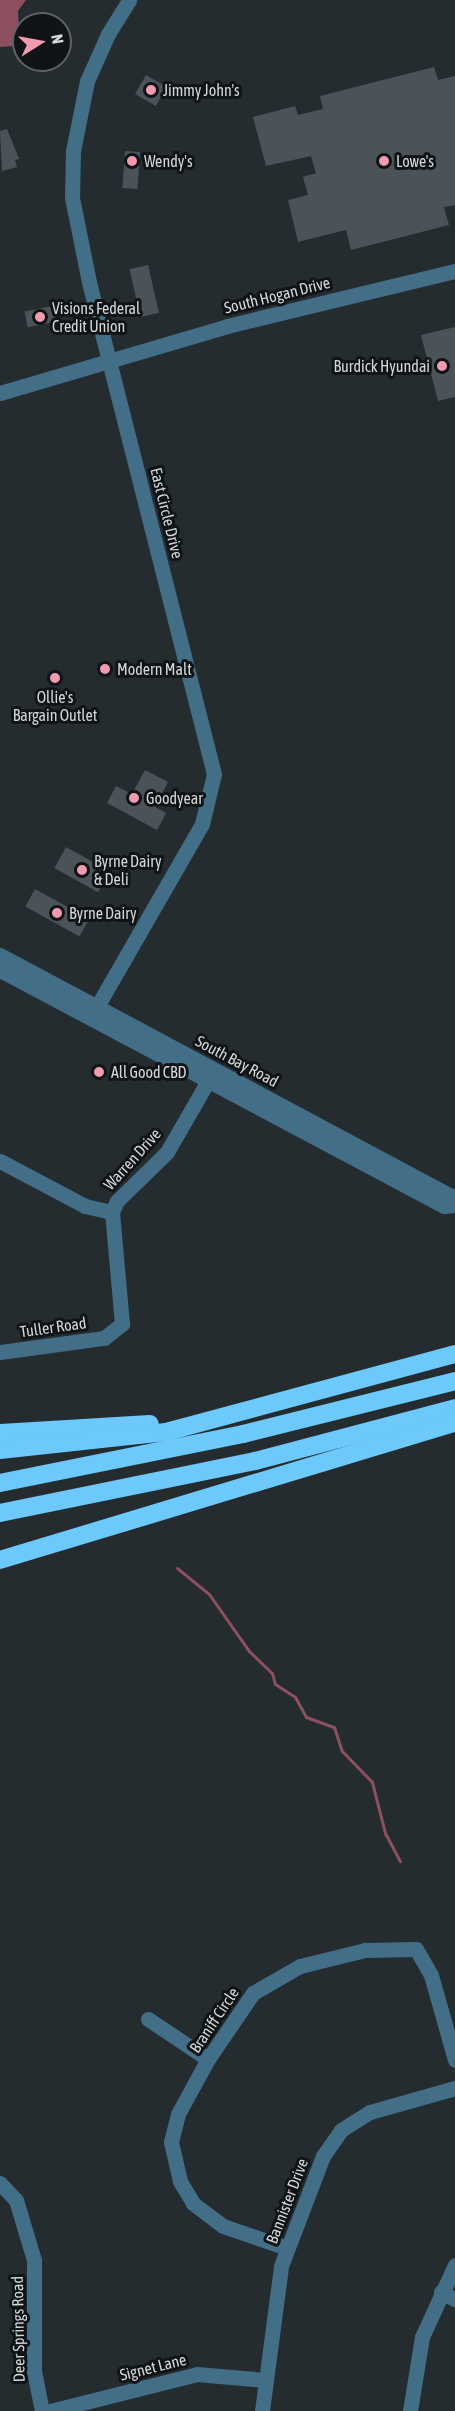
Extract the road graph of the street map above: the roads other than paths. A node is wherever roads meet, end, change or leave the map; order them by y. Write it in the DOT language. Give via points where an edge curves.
graph roads {
  1 [pos="129,0"];
  2 [pos="455,271"];
  3 [pos="110,359"];
  4 [pos="0,393"];
  5 [pos="0,955"];
  6 [pos="0,970"];
  7 [pos="94,1012"];
  8 [pos="208,1081"];
  9 [pos="0,1161"];
  10 [pos="455,1204"];
  11 [pos="112,1212"];
  12 [pos="111,1335"];
  13 [pos="0,1352"];
  14 [pos="455,1354"];
  15 [pos="455,1381"];
  16 [pos="455,1408"];
  17 [pos="220,1419"];
  18 [pos="455,1423"];
  19 [pos="0,1433"];
  20 [pos="0,1450"];
  21 [pos="0,1483"];
  22 [pos="0,1513"];
  23 [pos="0,1560"];
  24 [pos="148,2019"];
  25 [pos="450,2023"];
  26 [pos="208,2059"];
  27 [pos="455,2060"];
  28 [pos="455,2088"];
  29 [pos="0,2183"];
  30 [pos="287,2248"];
  31 [pos="455,2265"];
  32 [pos="441,2292"];
  33 [pos="455,2299"];
  34 [pos="266,2380"];
  35 [pos="42,2411"];
  36 [pos="50,2411"];
  37 [pos="262,2411"];
  38 [pos="410,2411"];
  1 -- 3 [label="street, East Circle Drive" via="87,81 72,164 74,214"];
  2 -- 3 [label="street, South Hogan Drive"];
  3 -- 4 [label="street, South Hogan Drive"];
  3 -- 7 [label="street, East Circle Drive" via="214,774 202,824"];
  5 -- 7 [label="street, South Bay Road"];
  6 -- 7 [label="street, South Bay Road"];
  7 -- 8 [label="street, South Bay Road"];
  7 -- 10 [label="street, South Bay Road" via="451,1197"];
  8 -- 10 [label="street, South Bay Road" via="444,1206"];
  8 -- 11 [label="street, Warren Drive" via="167,1152 117,1201"];
  9 -- 11 [label="street" via="85,1206"];
  11 -- 12 [label="street, Warren Drive" via="122,1317"];
  12 -- 13 [label="street, Tuller Road"];
  14 -- 17 [label="highway"];
  15 -- 21 [label="highway" via="243,1434"];
  16 -- 22 [label="highway" via="255,1461"];
  17 -- 19 [label="highway"];
  17 -- 20 [label="highway" via="131,1438"];
  18 -- 23 [label="highway"];
  24 -- 26 [label="street"];
  25 -- 26 [label="street, Braniff Circle" via="416,1949 365,1950 300,1966 263,1984 240,2008"];
  25 -- 27 [label="street, Braniff Circle"];
  26 -- 30 [label="street, Braniff Circle" via="178,2114 171,2142 180,2181 209,2218"];
  28 -- 30 [label="street, Bannister Drive" via="370,2112 341,2130 323,2156"];
  29 -- 35 [label="street, Deer Springs Road" via="16,2200 34,2260 34,2371"];
  30 -- 34 [label="street, Bannister Drive"];
  31 -- 32 [label="street"];
  32 -- 33 [label="street"];
  32 -- 38 [label="street" via="422,2337"];
  34 -- 36 [label="street, Signet Lane" via="197,2374"];
  34 -- 37 [label="street, Bannister Drive"];
}
